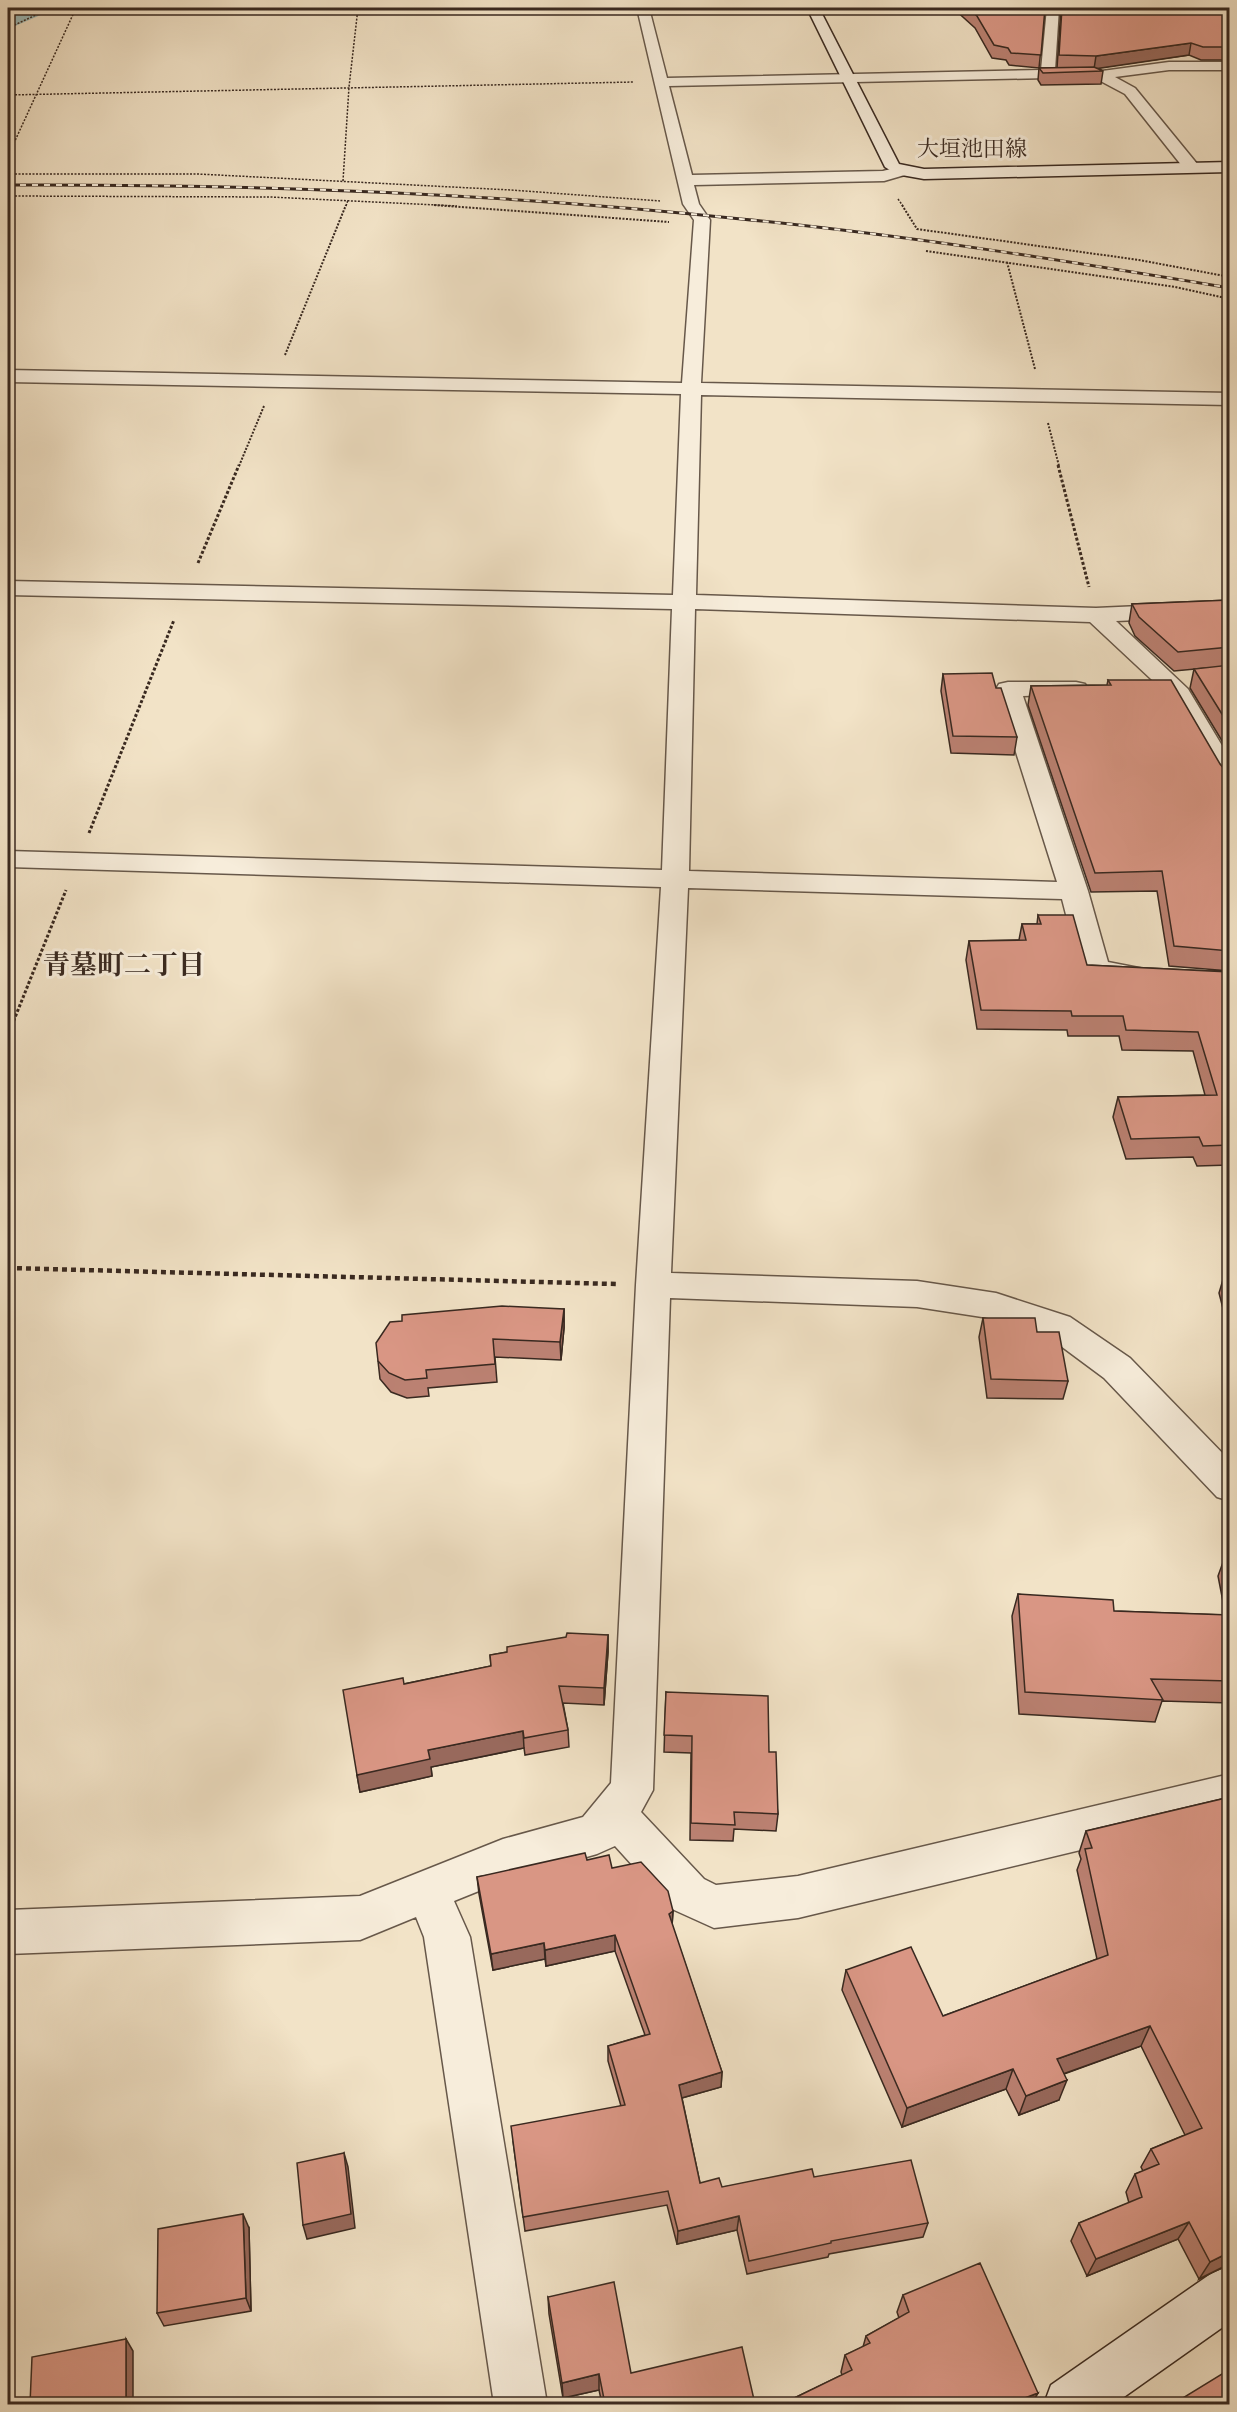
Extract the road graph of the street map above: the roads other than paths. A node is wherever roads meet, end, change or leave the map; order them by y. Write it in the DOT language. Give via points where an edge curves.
graph roads {
  1 [pos="643,8"];
  2 [pos="813,8"];
  3 [pos="1053,8"];
  4 [pos="1230,66"];
  5 [pos="1205,67"];
  6 [pos="1048,74"];
  7 [pos="1102,75"];
  8 [pos="1230,75"];
  9 [pos="847,78"];
  10 [pos="663,82"];
  11 [pos="1230,167"];
  12 [pos="1192,168"];
  13 [pos="902,171"];
  14 [pos="685,180"];
  15 [pos="8,376"];
  16 [pos="691,389"];
  17 [pos="1230,399"];
  18 [pos="8,588"];
  19 [pos="686,602"];
  20 [pos="1230,609"];
  21 [pos="1096,615"];
  22 [pos="1098,689"];
  23 [pos="1230,782"];
  24 [pos="8,860"];
  25 [pos="675,878"];
  26 [pos="1074,891"];
  27 [pos="1161,977"];
  28 [pos="653,1285"];
  29 [pos="1230,1486"];
  30 [pos="1230,1794"];
  31 [pos="613,1813"];
  32 [pos="428,1889"];
  33 [pos="8,1932"];
  34 [pos="1230,2291"];
  35 [pos="520,2404"];
  36 [pos="1070,2404"];
  1 -- 10 [label="street"];
  2 -- 9 [label="street, 大垣池田線"];
  3 -- 6 [label="street"];
  4 -- 5 [label="street"];
  5 -- 7 [label="street" via="1168,66"];
  5 -- 8 [label="street"];
  6 -- 7 [label="street"];
  6 -- 9 [label="street"];
  7 -- 12 [label="street" via="1130,91"];
  9 -- 10 [label="street"];
  9 -- 13 [label="street, 大垣池田線" via="893,167"];
  10 -- 14 [label="street"];
  11 -- 12 [label="street, 大垣池田線"];
  12 -- 13 [label="street, 大垣池田線" via="924,174"];
  13 -- 14 [label="street" via="884,176"];
  14 -- 16 [label="street" via="691,204 702,220"];
  15 -- 16 [label="street"];
  16 -- 17 [label="street"];
  16 -- 19 [label="street"];
  18 -- 19 [label="street"];
  19 -- 21 [label="street"];
  19 -- 25 [label="street"];
  20 -- 21 [label="street"];
  21 -- 23 [label="street" via="1171,684"];
  22 -- 26 [label="street" via="1008,689"];
  24 -- 25 [label="street"];
  25 -- 26 [label="street"];
  25 -- 28 [label="street"];
  26 -- 27 [label="street" via="1095,969"];
  28 -- 29 [label="street" via="917,1294 996,1306 1058,1326 1117,1368"];
  28 -- 31 [label="street" via="632,1790"];
  30 -- 31 [label="street" via="798,1897 714,1907 688,1894"];
  31 -- 32 [label="street" via="597,1834 503,1860"];
  32 -- 33 [label="street" via="360,1918"];
  32 -- 35 [label="street" via="447,1937"];
  34 -- 36 [label="street"];
}
